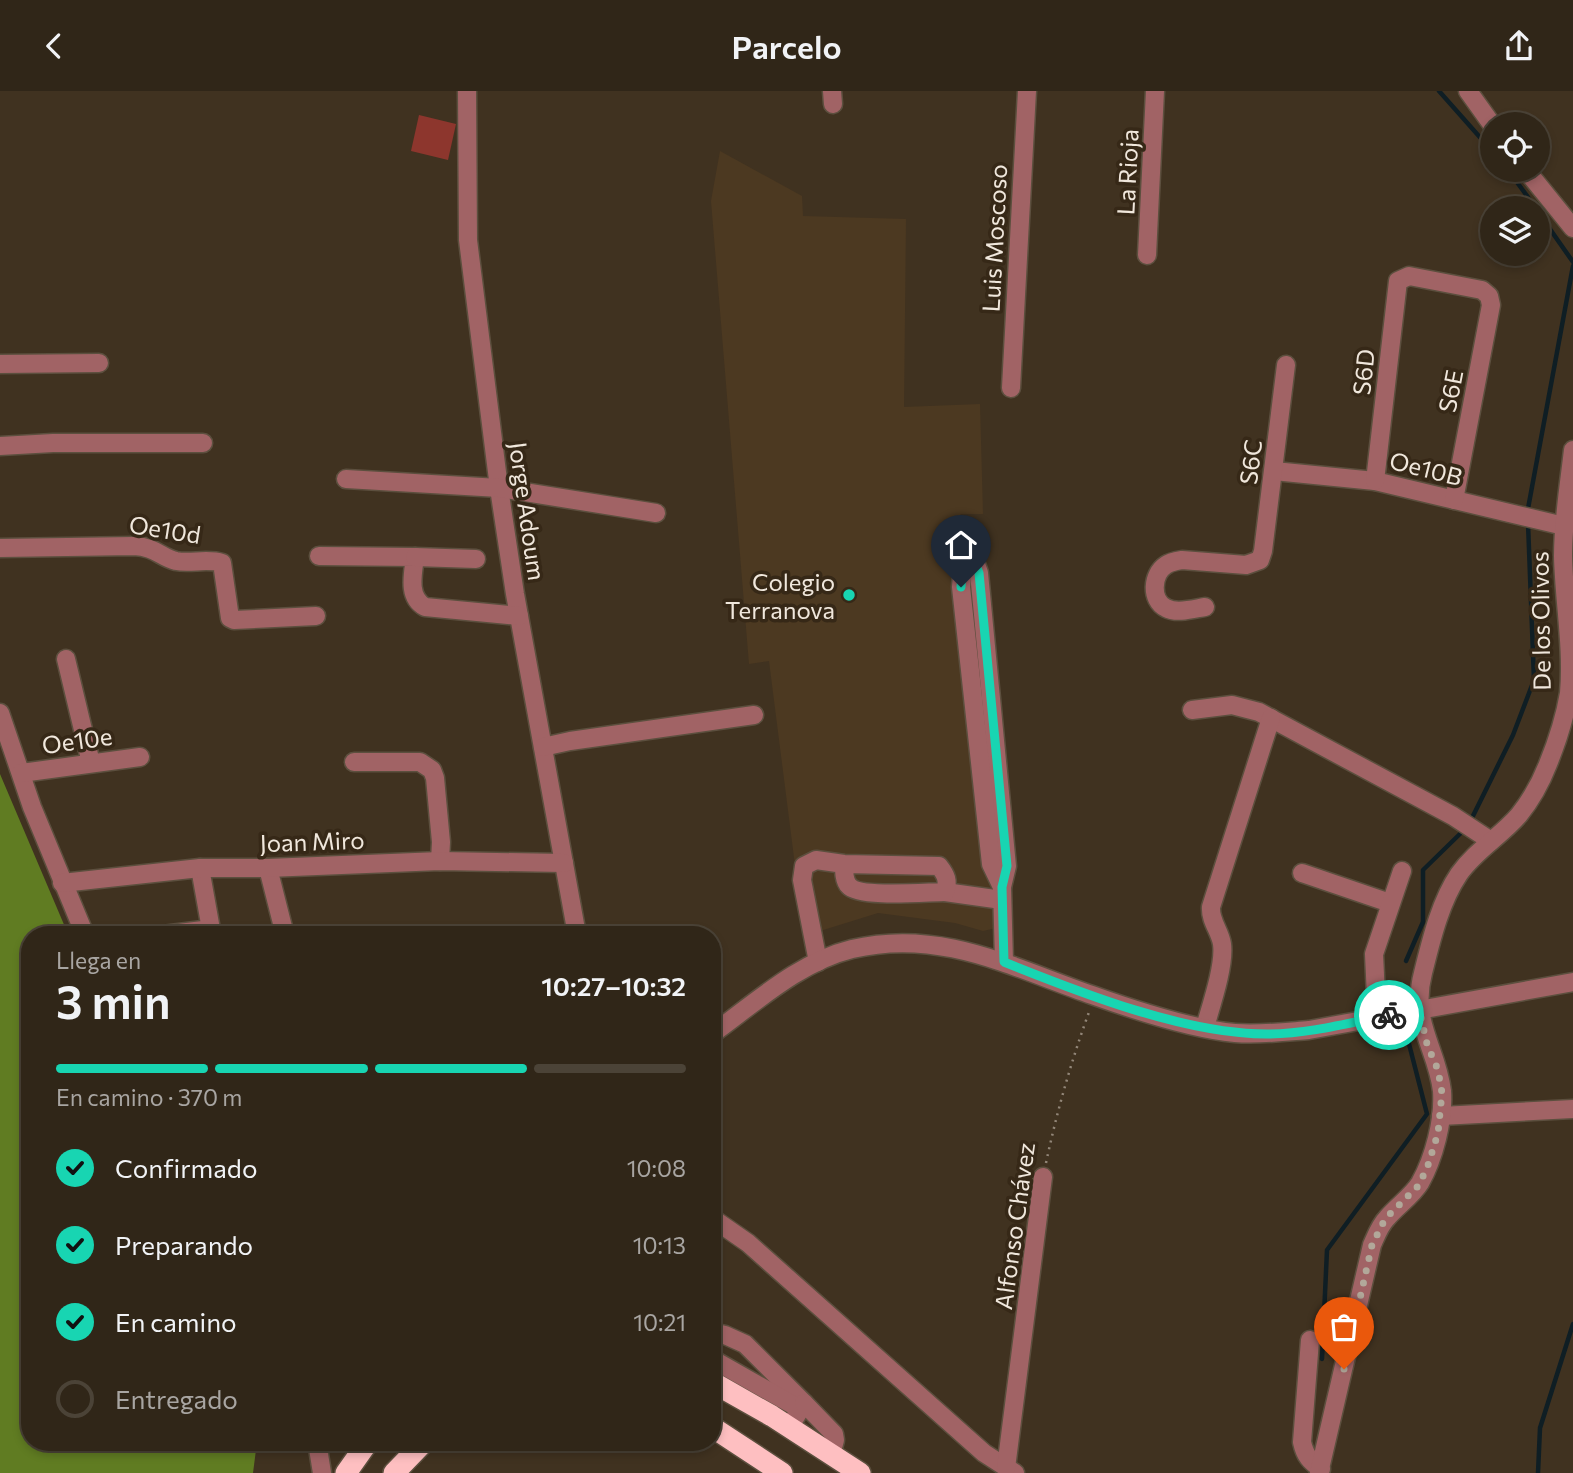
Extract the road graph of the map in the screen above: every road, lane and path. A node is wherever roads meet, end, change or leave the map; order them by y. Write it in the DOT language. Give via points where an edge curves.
graph roads {
  1 [pos="467,91"];
  2 [pos="1027,91"];
  3 [pos="1155,91"];
  4 [pos="1468,91"];
  5 [pos="1483,112"];
  6 [pos="1537,182"];
  7 [pos="1573,228"];
  8 [pos="1147,255"];
  9 [pos="1486,292"];
  10 [pos="99,363"];
  11 [pos="0,364"];
  12 [pos="1286,365"];
  13 [pos="1011,388"];
  14 [pos="203,443"];
  15 [pos="0,446"];
  16 [pos="1573,450"];
  17 [pos="1274,467"];
  18 [pos="1376,477"];
  19 [pos="346,479"];
  20 [pos="499,488"];
  21 [pos="1455,496"];
  22 [pos="656,513"];
  23 [pos="1564,522"];
  24 [pos="0,548"];
  25 [pos="319,556"];
  26 [pos="415,557"];
  27 [pos="476,559"];
  28 [pos="1205,607"];
  29 [pos="316,616"];
  30 [pos="519,616"];
  31 [pos="66,659"];
  32 [pos="1192,711"];
  33 [pos="0,713"];
  34 [pos="754,715"];
  35 [pos="1271,718"];
  36 [pos="995,729"];
  37 [pos="976,731"];
  38 [pos="543,747"];
  39 [pos="140,757"];
  40 [pos="91,762"];
  41 [pos="355,762"];
  42 [pos="21,773"];
  43 [pos="1484,836"];
  44 [pos="440,862"];
  45 [pos="564,863"];
  46 [pos="844,865"];
  47 [pos="200,867"];
  48 [pos="268,868"];
  49 [pos="1402,871"];
  50 [pos="1302,873"];
  51 [pos="62,883"];
  52 [pos="945,892"];
  53 [pos="1002,893"];
  54 [pos="1390,903"];
  55 [pos="81,926"];
  56 [pos="210,926"];
  57 [pos="283,926"];
  58 [pos="575,926"];
  59 [pos="818,962"];
  60 [pos="1004,962"];
  61 [pos="1573,982"];
  62 [pos="1095,996"];
  63 [pos="1419,1009"];
  64 [pos="1377,1018"];
  65 [pos="1205,1027"];
  66 [pos="721,1028"];
  67 [pos="1573,1109"];
  68 [pos="1441,1116"];
  69 [pos="1043,1177"];
  70 [pos="721,1224"];
  71 [pos="721,1334"];
  72 [pos="1310,1341"];
  73 [pos="721,1365"];
  74 [pos="721,1385"];
  75 [pos="798,1413"];
  76 [pos="721,1433"];
  77 [pos="318,1451"];
  78 [pos="362,1451"];
  79 [pos="415,1451"];
  80 [pos="1011,1470"];
  81 [pos="1320,1471"];
  82 [pos="322,1473"];
  83 [pos="346,1473"];
  84 [pos="394,1473"];
  85 [pos="782,1473"];
  86 [pos="860,1473"];
  1 -- 20 [label="street, Jorge Adoum" via="468,240"];
  2 -- 13 [label="street, Luis Moscoso"];
  3 -- 8 [label="street, La Rioja"];
  4 -- 5 [label="street"];
  6 -- 7 [label="street"];
  9 -- 18 [label="street, S6D" via="1400,279"];
  9 -- 21 [label="street, S6E" via="1491,305"];
  10 -- 11 [label="street"];
  12 -- 17 [label="street, S6C"];
  14 -- 15 [label="street"];
  16 -- 23 [label="street, De los Olivos"];
  17 -- 18 [label="street, Oe10B"];
  17 -- 28 [label="street, S6C" via="1264,551 1257,562 1182,560 1159,571 1154,584 1162,606 1173,611"];
  18 -- 21 [label="street, Oe10B"];
  19 -- 20 [label="street"];
  20 -- 22 [label="street"];
  20 -- 30 [label="street, Jorge Adoum"];
  21 -- 23 [label="street, Oe10B"];
  23 -- 43 [label="street, De los Olivos" via="1570,663 1563,718 1548,767 1532,797 1519,815"];
  24 -- 29 [label="street, Oe10d" via="134,546 174,560 213,560 222,562 230,618"];
  25 -- 26 [label="street"];
  26 -- 27 [label="street"];
  26 -- 30 [label="street" via="413,590 425,607"];
  30 -- 38 [label="street, Jorge Adoum"];
  31 -- 40 [label="street"];
  32 -- 35 [label="street" via="1232,705"];
  33 -- 42 [label="street"];
  34 -- 38 [label="street"];
  35 -- 43 [label="street"];
  35 -- 65 [label="street" via="1211,907 1222,952"];
  36 -- 37 [label="street"];
  36 -- 37 [label="street" via="979,573 968,544 961,587"];
  36 -- 53 [label="street" via="1007,866"];
  37 -- 53 [label="street" via="991,864"];
  38 -- 45 [label="street, Jorge Adoum"];
  39 -- 40 [label="street, Oe10e"];
  40 -- 42 [label="street, Oe10e"];
  41 -- 44 [label="street" via="420,762 432,770"];
  42 -- 51 [label="street"];
  43 -- 63 [label="street, De los Olivos" via="1450,891 1422,976"];
  44 -- 45 [label="street, Joan Miro"];
  44 -- 48 [label="street, Joan Miro"];
  45 -- 58 [label="street, Jorge Adoum"];
  46 -- 52 [label="street" via="845,880 855,891"];
  46 -- 52 [label="street" via="939,866 947,879"];
  46 -- 59 [label="street" via="816,860 802,871"];
  47 -- 48 [label="street, Joan Miro"];
  47 -- 51 [label="street, Joan Miro"];
  47 -- 56 [label="street"];
  48 -- 57 [label="street"];
  49 -- 54 [label="street"];
  50 -- 54 [label="street"];
  51 -- 55 [label="street"];
  52 -- 53 [label="street"];
  53 -- 60 [label="street"];
  54 -- 64 [label="street" via="1374,954"];
  59 -- 60 [label="street" via="881,944 920,943 960,948"];
  59 -- 66 [label="street"];
  60 -- 62 [label="street"];
  61 -- 63 [label="street"];
  62 -- 65 [label="street"];
  62 -- 69 [label="path, Alfonso Chávez" via="1055,1117"];
  63 -- 64 [label="street"];
  63 -- 68 [label="street, De los Olivos" via="1438,1070"];
  64 -- 65 [label="street" via="1269,1034"];
  67 -- 68 [label="street"];
  68 -- 81 [label="street, De los Olivos" via="1419,1185 1385,1219 1372,1245"];
  69 -- 80 [label="street, Alfonso Chávez"];
  70 -- 80 [label="street" via="748,1243 984,1453"];
  71 -- 75 [label="street" via="745,1345"];
  72 -- 81 [label="street" via="1302,1443 1310,1462"];
  73 -- 75 [label="street"];
  74 -- 75 [label="highway"];
  75 -- 86 [label="highway" via="831,1455"];
  76 -- 85 [label="highway"];
  77 -- 82 [label="street"];
  78 -- 83 [label="highway"];
  79 -- 84 [label="highway"];
}
